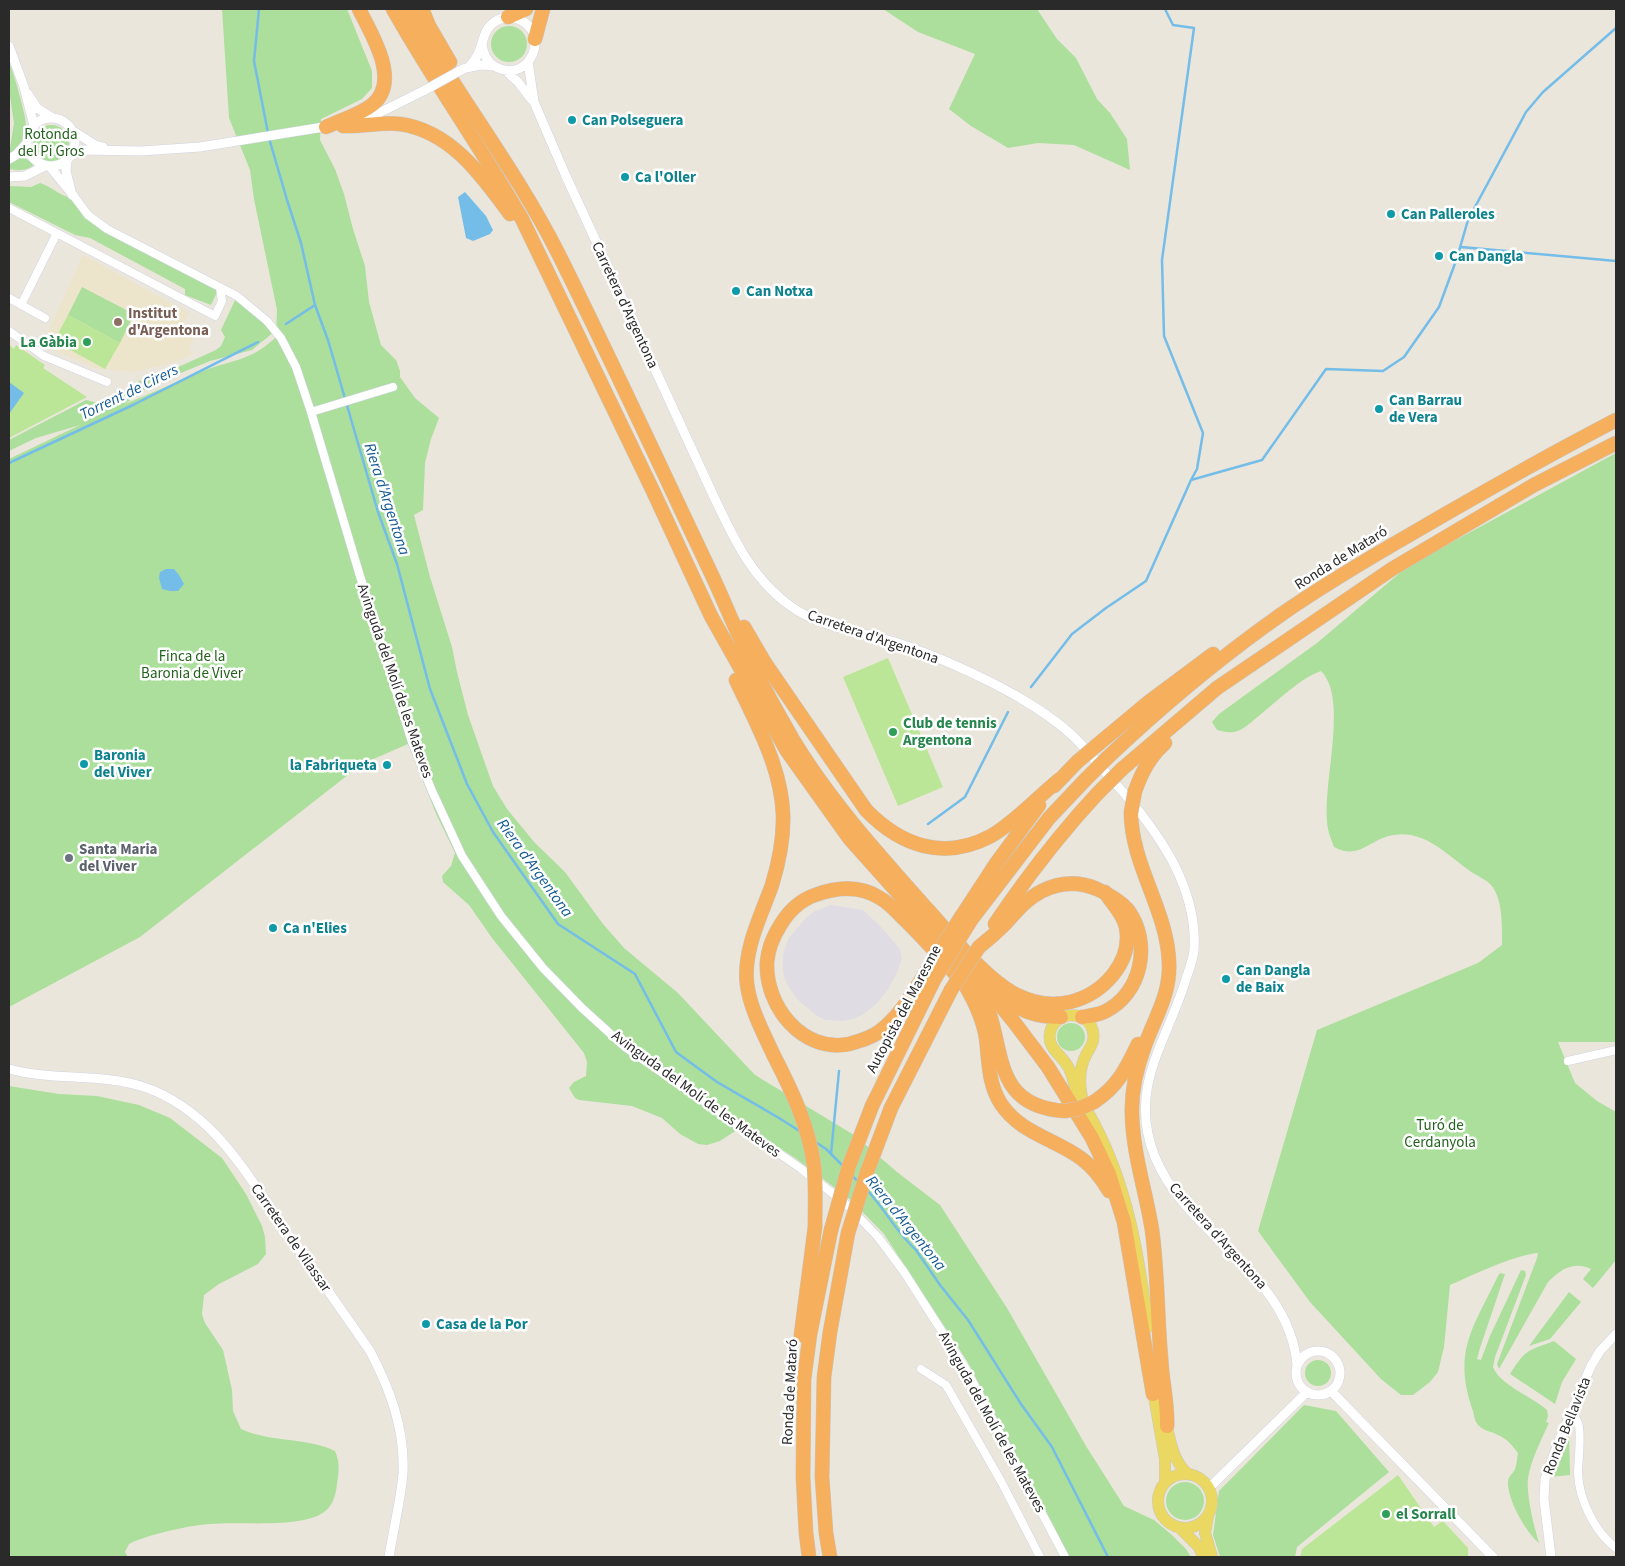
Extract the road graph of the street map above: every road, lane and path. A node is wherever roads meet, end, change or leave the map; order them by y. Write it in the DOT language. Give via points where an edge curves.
graph roads {
  1 [pos="359,9"];
  2 [pos="393,9"];
  3 [pos="409,9"];
  4 [pos="422,9"];
  5 [pos="526,9"];
  6 [pos="543,9"];
  7 [pos="508,18"];
  8 [pos="535,39"];
  9 [pos="482,43"];
  10 [pos="9,46"];
  11 [pos="11,59"];
  12 [pos="528,62"];
  13 [pos="494,66"];
  14 [pos="466,68"];
  15 [pos="505,70"];
  16 [pos="24,87"];
  17 [pos="534,102"];
  18 [pos="53,118"];
  19 [pos="34,126"];
  20 [pos="343,126"];
  21 [pos="320,127"];
  22 [pos="483,127"];
  23 [pos="72,130"];
  24 [pos="27,143"];
  25 [pos="120,150"];
  26 [pos="70,157"];
  27 [pos="9,159"];
  28 [pos="47,166"];
  29 [pos="9,177"];
  30 [pos="72,195"];
  31 [pos="9,208"];
  32 [pos="57,233"];
  33 [pos="537,249"];
  34 [pos="220,288"];
  35 [pos="9,298"];
  36 [pos="21,305"];
  37 [pos="45,318"];
  38 [pos="9,331"];
  39 [pos="106,382"];
  40 [pos="393,386"];
  41 [pos="311,412"];
  42 [pos="1616,420"];
  43 [pos="1616,443"];
  44 [pos="1392,569"];
  45 [pos="1329,584"];
  46 [pos="723,598"];
  47 [pos="711,616"];
  48 [pos="1107,758"];
  49 [pos="1060,779"];
  50 [pos="1105,892"];
  51 [pos="966,919"];
  52 [pos="1165,937"];
  53 [pos="961,946"];
  54 [pos="979,947"];
  55 [pos="958,960"];
  56 [pos="931,975"];
  57 [pos="1082,1017"];
  58 [pos="1061,1018"];
  59 [pos="1616,1050"];
  60 [pos="1087,1053"];
  61 [pos="1060,1056"];
  62 [pos="1568,1061"];
  63 [pos="9,1068"];
  64 [pos="1089,1103"];
  65 [pos="831,1230"];
  66 [pos="1616,1334"];
  67 [pos="1294,1343"];
  68 [pos="1147,1345"];
  69 [pos="1311,1352"];
  70 [pos="1297,1365"];
  71 [pos="922,1369"];
  72 [pos="1331,1391"];
  73 [pos="1306,1392"];
  74 [pos="1152,1394"];
  75 [pos="1572,1413"];
  76 [pos="1167,1426"];
  77 [pos="1188,1474"];
  78 [pos="803,1477"];
  79 [pos="1166,1482"];
  80 [pos="1209,1488"];
  81 [pos="1208,1516"];
  82 [pos="1179,1527"];
  83 [pos="1616,1548"];
  84 [pos="389,1557"];
  85 [pos="809,1557"];
  86 [pos="830,1557"];
  87 [pos="1040,1557"];
  88 [pos="1066,1557"];
  89 [pos="1203,1557"];
  90 [pos="1212,1557"];
  91 [pos="1493,1557"];
  92 [pos="1551,1557"];
  1 -- 21 [label="highway" via="383,61 382,91 372,105"];
  2 -- 33 [label="highway" via="499,179"];
  3 -- 22 [label="highway"];
  4 -- 22 [label="highway" via="475,104"];
  5 -- 7 [label="highway"];
  6 -- 8 [label="highway"];
  7 -- 8 [label="street" via="526,23"];
  7 -- 9 [label="street" via="489,27"];
  8 -- 12 [label="street" via="534,53"];
  9 -- 13 [label="street" via="485,56"];
  9 -- 14 [label="street" via="477,56"];
  10 -- 11 [label="street"];
  11 -- 16 [label="street"];
  12 -- 15 [label="street" via="518,69"];
  12 -- 17 [label="street"];
  13 -- 14 [label="street"];
  13 -- 15 [label="street"];
  14 -- 20 [label="street, bridge" via="371,117"];
  15 -- 17 [label="street"];
  16 -- 18 [label="street" via="38,108"];
  16 -- 19 [label="street"];
  17 -- 67 [label="street, Carretera d'Argentona" via="707,482 754,572 791,607 810,618 899,644 963,669 1047,716 1073,736 1126,794 1165,849 1185,889 1194,931 1194,952 1182,994 1148,1080 1148,1136 1163,1173 1178,1196 1271,1296"];
  18 -- 19 [label="street"];
  18 -- 23 [label="street"];
  19 -- 24 [label="street" via="28,134"];
  20 -- 21 [label="street"];
  20 -- 33 [label="highway" via="401,124 438,138 470,163"];
  21 -- 25 [label="street" via="234,143 168,150"];
  22 -- 46 [label="highway" via="559,255"];
  23 -- 25 [label="street" via="95,145"];
  23 -- 26 [label="street" via="76,140"];
  24 -- 27 [label="street"];
  24 -- 28 [label="street" via="32,157"];
  25 -- 26 [label="street" via="84,150"];
  26 -- 28 [label="street" via="59,166"];
  26 -- 30 [label="street" via="66,171"];
  28 -- 29 [label="street" via="25,176"];
  28 -- 30 [label="street"];
  30 -- 34 [label="street, Avinguda del Molí de les Mateves" via="88,215 107,229"];
  31 -- 32 [label="street"];
  32 -- 34 [label="street" via="215,316 222,302"];
  32 -- 36 [label="street"];
  33 -- 47 [label="highway"];
  34 -- 41 [label="street, Avinguda del Molí de les Mateves" via="236,296 267,321 281,338 296,367"];
  35 -- 36 [label="street"];
  36 -- 37 [label="street"];
  38 -- 39 [label="street" via="44,356"];
  40 -- 41 [label="street"];
  41 -- 88 [label="street, Avinguda del Molí de les Mateves" via="412,742 462,856 496,908 543,968 626,1047 800,1168 845,1203 878,1237 966,1368"];
  42 -- 45 [label="highway, Ronda de Mataró" via="1526,467"];
  43 -- 44 [label="highway" via="1534,485"];
  44 -- 52 [label="highway, bridge" via="1219,696 1156,752 1142,772 1135,791 1131,828 1137,856"];
  44 -- 54 [label="highway, bridge" via="1217,688 1122,769 1064,830 1028,875"];
  45 -- 48 [label="highway, Ronda de Mataró" via="1280,615 1204,672"];
  45 -- 49 [label="highway, bridge" via="1270,615 1201,662 1150,701"];
  46 -- 49 [label="highway" via="866,810 901,838 937,848 977,842 993,835"];
  46 -- 53 [label="highway" via="767,692 794,740 836,802"];
  47 -- 55 [label="highway" via="796,766 850,838"];
  47 -- 78 [label="highway, bridge" via="720,646 768,750 780,784 782,850 755,932 747,982 756,1014 802,1118 814,1165 815,1227 796,1373 795,1414"];
  48 -- 51 [label="highway, Autopista del Maresme, bridge" via="1049,818"];
  49 -- 51 [label="highway" via="1016,834"];
  50 -- 53 [label="highway" via="1124,918 1128,945 1117,970 1107,982 1081,998 1051,1004 1034,1002 1015,994 999,984"];
  50 -- 54 [label="highway" via="1079,883 1060,884 1042,891"];
  50 -- 57 [label="highway" via="1127,910 1136,924 1142,951 1140,968 1127,992 1111,1008"];
  51 -- 56 [label="highway, Autopista del Maresme, bridge"];
  52 -- 64 [label="highway" via="1166,967 1157,1005 1121,1077 1110,1092"];
  52 -- 76 [label="highway" via="1169,977 1164,1002 1136,1074 1132,1116 1152,1230"];
  53 -- 58 [label="highway" via="993,987 1013,1005 1036,1015"];
  54 -- 86 [label="highway, bridge" via="951,990 891,1108 848,1234 824,1377 822,1477"];
  55 -- 64 [label="highway, bridge" via="989,1009 1007,1077 1023,1098 1047,1109 1064,1111"];
  55 -- 68 [label="highway" via="992,995 1048,1067 1104,1163 1124,1222"];
  56 -- 65 [label="highway, Autopista del Maresme, bridge" via="872,1106 849,1166"];
  56 -- 68 [label="highway" via="879,1032 862,1041 834,1045 807,1038 782,1014 768,981 768,962 776,931 786,917 807,898 838,888 853,888 881,898 911,926 965,985 977,1006 991,1081 1002,1105 1022,1126 1081,1158 1101,1177 1113,1198 1139,1332"];
  57 -- 58 [label="main road" via="1071,1015"];
  57 -- 60 [label="main road" via="1091,1025 1094,1034"];
  58 -- 61 [label="main road" via="1054,1024 1050,1036 1053,1049"];
  59 -- 62 [label="street"];
  60 -- 61 [label="main road" via="1074,1059"];
  60 -- 64 [label="main road" via="1080,1078"];
  61 -- 64 [label="main road" via="1071,1072 1076,1090"];
  63 -- 84 [label="street, Carretera de Vilassar" via="143,1087 188,1109 231,1152 370,1351 385,1380 396,1412 403,1473"];
  64 -- 68 [label="main road" via="1130,1218 1138,1255"];
  65 -- 78 [label="highway, Ronda de Mataró" via="810,1334"];
  66 -- 75 [label="street, Ronda Bellavista" via="1591,1366"];
  67 -- 69 [label="street"];
  67 -- 70 [label="street, Carretera d'Argentona"];
  68 -- 74 [label="highway"];
  68 -- 76 [label="main road"];
  69 -- 70 [label="street"];
  69 -- 72 [label="street" via="1328,1354 1340,1367 1340,1378"];
  70 -- 73 [label="street" via="1298,1383"];
  71 -- 87 [label="street" via="946,1385"];
  72 -- 73 [label="street" via="1322,1395"];
  72 -- 91 [label="street"];
  73 -- 80 [label="street"];
  74 -- 79 [label="main road" via="1165,1459"];
  75 -- 83 [label="street" via="1579,1424 1578,1476 1586,1506 1594,1524"];
  75 -- 92 [label="street, Ronda Bellavista" via="1545,1479 1544,1499"];
  76 -- 77 [label="main road" via="1176,1459"];
  77 -- 79 [label="main road" via="1172,1477"];
  77 -- 80 [label="main road"];
  78 -- 85 [label="highway, Ronda de Mataró"];
  79 -- 82 [label="main road" via="1159,1496 1161,1512"];
  80 -- 81 [label="main road" via="1212,1499"];
  81 -- 82 [label="main road" via="1195,1526"];
  81 -- 90 [label="main road" via="1205,1533"];
  82 -- 89 [label="main road" via="1199,1547"];
}
